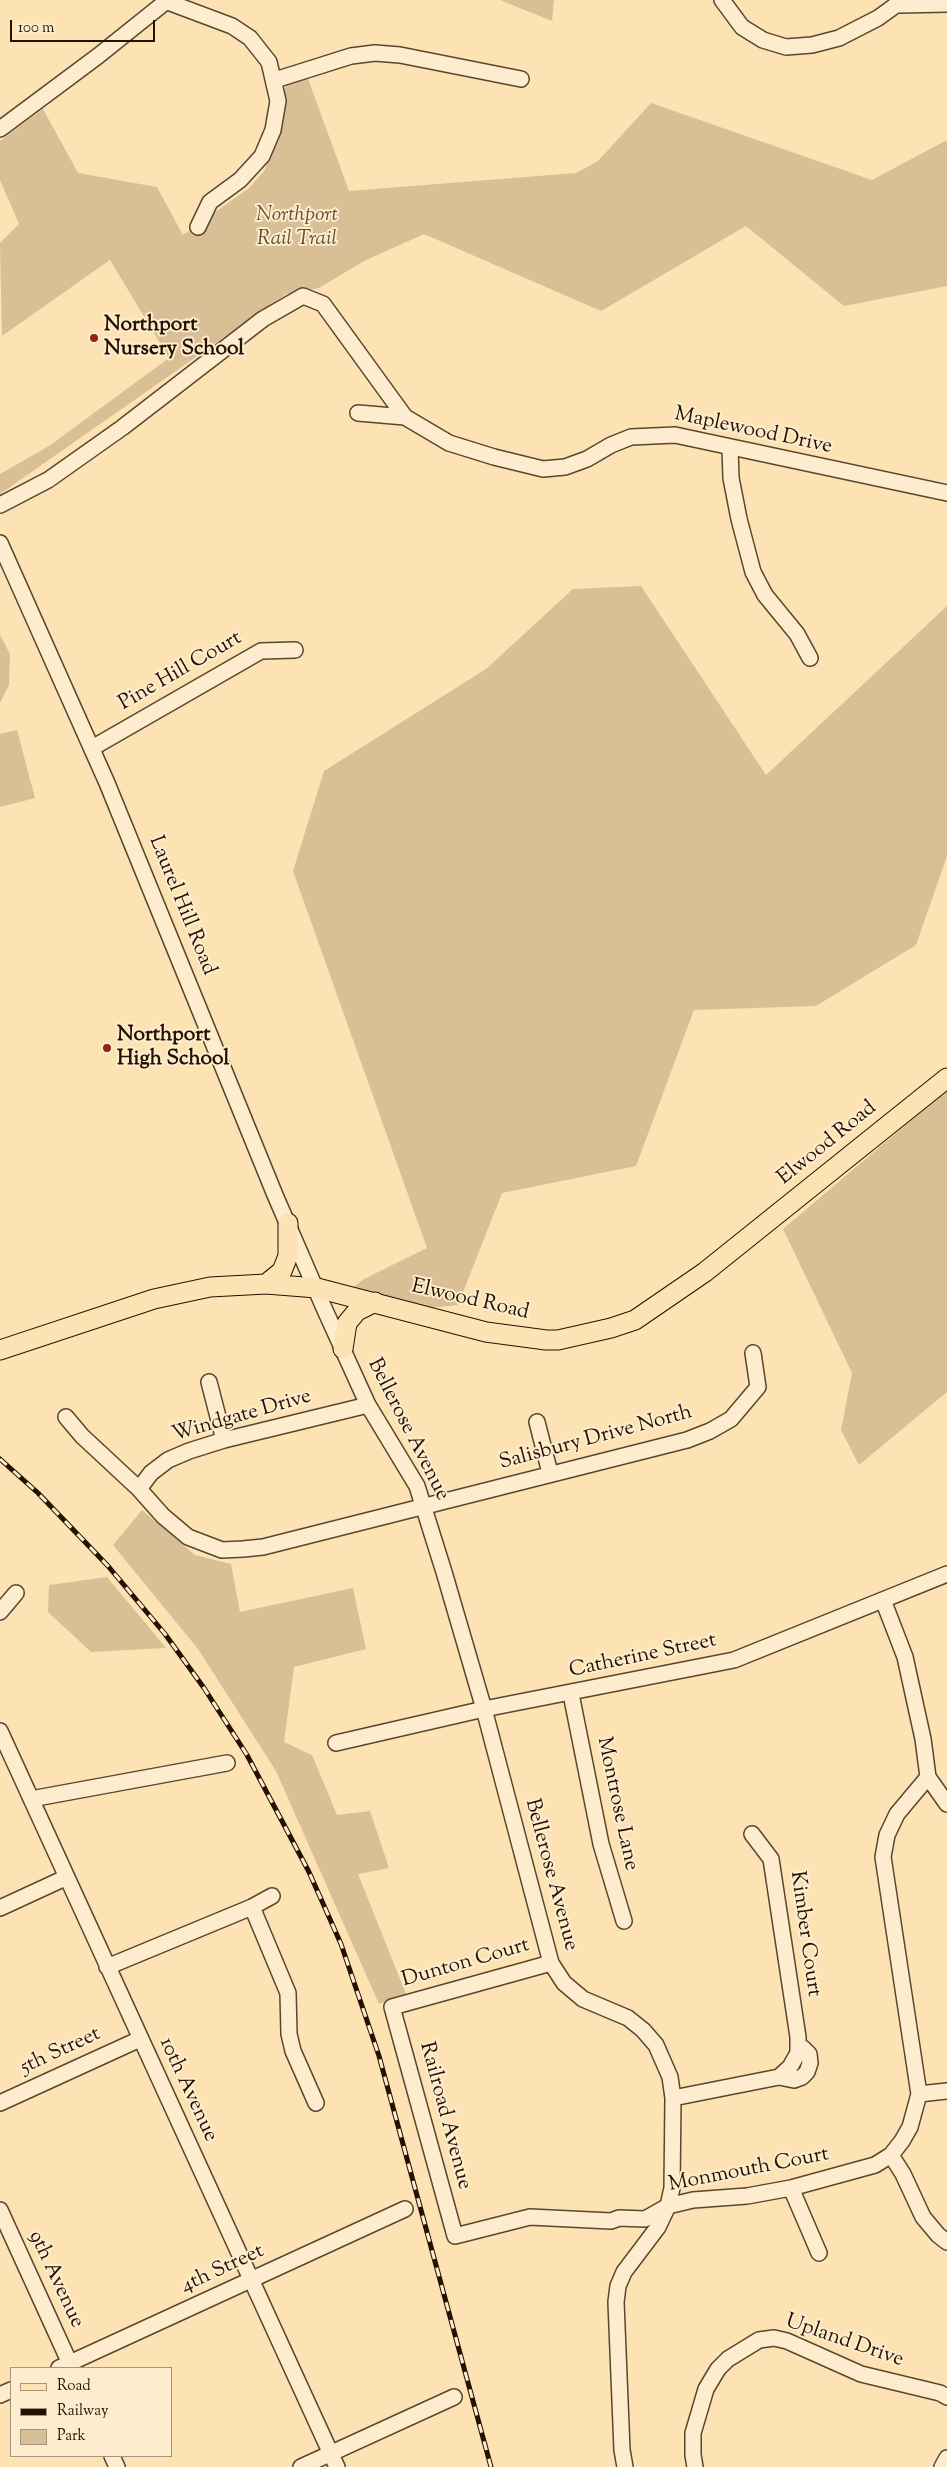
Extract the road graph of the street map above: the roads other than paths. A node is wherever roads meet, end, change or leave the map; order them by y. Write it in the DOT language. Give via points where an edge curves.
graph roads {
  1 [pos="722,0"];
  2 [pos="168,1"];
  3 [pos="901,2"];
  4 [pos="947,4"];
  5 [pos="520,79"];
  6 [pos="274,80"];
  7 [pos="0,128"];
  8 [pos="198,227"];
  9 [pos="358,413"];
  10 [pos="405,417"];
  11 [pos="730,448"];
  12 [pos="947,494"];
  13 [pos="0,505"];
  14 [pos="0,543"];
  15 [pos="295,650"];
  16 [pos="810,658"];
  17 [pos="92,748"];
  18 [pos="947,1078"];
  19 [pos="288,1223"];
  20 [pos="266,1284"];
  21 [pos="317,1288"];
  22 [pos="375,1302"];
  23 [pos="343,1349"];
  24 [pos="0,1350"];
  25 [pos="753,1353"];
  26 [pos="209,1382"];
  27 [pos="368,1405"];
  28 [pos="66,1417"];
  29 [pos="537,1422"];
  30 [pos="224,1440"];
  31 [pos="550,1473"];
  32 [pos="139,1489"];
  33 [pos="424,1505"];
  34 [pos="947,1574"];
  35 [pos="16,1593"];
  36 [pos="883,1600"];
  37 [pos="0,1612"];
  38 [pos="571,1694"];
  39 [pos="484,1709"];
  40 [pos="0,1731"];
  41 [pos="336,1743"];
  42 [pos="227,1763"];
  43 [pos="928,1778"];
  44 [pos="31,1799"];
  45 [pos="947,1804"];
  46 [pos="752,1834"];
  47 [pos="66,1878"];
  48 [pos="272,1896"];
  49 [pos="252,1907"];
  50 [pos="0,1908"];
  51 [pos="624,1921"];
  52 [pos="551,1963"];
  53 [pos="107,1967"];
  54 [pos="392,2007"];
  55 [pos="140,2039"];
  56 [pos="947,2091"];
  57 [pos="919,2094"];
  58 [pos="673,2098"];
  59 [pos="0,2103"];
  60 [pos="316,2103"];
  61 [pos="891,2155"];
  62 [pos="791,2188"];
  63 [pos="668,2206"];
  64 [pos="405,2209"];
  65 [pos="0,2210"];
  66 [pos="455,2236"];
  67 [pos="947,2242"];
  68 [pos="819,2253"];
  69 [pos="251,2280"];
  70 [pos="67,2367"];
  71 [pos="454,2396"];
  72 [pos="947,2397"];
  73 [pos="947,2458"];
  74 [pos="334,2460"];
  75 [pos="301,2467"];
  76 [pos="625,2467"];
  77 [pos="695,2467"];
  78 [pos="942,2467"];
  1 -- 3 [label="street" via="742,27 763,40 786,47 839,38"];
  2 -- 6 [label="street" via="232,26 250,38 269,62"];
  2 -- 7 [label="street"];
  3 -- 4 [label="street"];
  5 -- 6 [label="street" via="375,53 351,56"];
  6 -- 8 [label="street" via="278,101 273,130 262,156 240,180 210,202"];
  9 -- 10 [label="street"];
  10 -- 11 [label="street, Maplewood Drive" via="449,443 543,469 565,467 631,437 652,434 675,435"];
  10 -- 13 [label="street, Maplewood Drive" via="323,304 303,296 263,319 48,480"];
  11 -- 12 [label="street, Maplewood Drive"];
  11 -- 16 [label="street" via="734,495 753,572 765,595 797,634"];
  14 -- 17 [label="street, Laurel Hill Road"];
  15 -- 17 [label="street, Pine Hill Court" via="260,651"];
  17 -- 19 [label="street, Laurel Hill Road"];
  18 -- 22 [label="main road, Elwood Road" via="705,1272 635,1320 592,1333 546,1340 486,1332"];
  19 -- 20 [label="main road" via="288,1256 282,1271"];
  19 -- 21 [label="street, Laurel Hill Road"];
  20 -- 21 [label="main road, Elwood Road"];
  20 -- 24 [label="main road, Elwood Road" via="210,1287 154,1299"];
  21 -- 22 [label="main road, Elwood Road"];
  21 -- 23 [label="street, Bellerose Avenue"];
  22 -- 23 [label="main road" via="357,1311 347,1323"];
  23 -- 27 [label="street, Bellerose Avenue"];
  25 -- 31 [label="street, Salisbury Drive North" via="758,1387 731,1419 687,1440"];
  26 -- 30 [label="street"];
  27 -- 30 [label="street, Windgate Drive"];
  27 -- 33 [label="street, Bellerose Avenue" via="408,1469"];
  28 -- 32 [label="street, Salisbury Drive North"];
  29 -- 31 [label="street"];
  30 -- 32 [label="street, Windgate Drive" via="168,1460"];
  31 -- 33 [label="street, Salisbury Drive North"];
  32 -- 33 [label="street, Salisbury Drive North" via="188,1537 222,1550 264,1547"];
  33 -- 39 [label="street, Bellerose Avenue"];
  34 -- 36 [label="street, Catherine Street"];
  35 -- 37 [label="street"];
  36 -- 38 [label="street, Catherine Street" via="734,1660"];
  36 -- 43 [label="street" via="905,1657"];
  38 -- 39 [label="street, Catherine Street"];
  38 -- 51 [label="street, Montrose Lane" via="601,1844"];
  39 -- 41 [label="street, Catherine Street"];
  39 -- 52 [label="street, Bellerose Avenue"];
  40 -- 44 [label="street, 10th Avenue"];
  42 -- 44 [label="street"];
  43 -- 45 [label="street"];
  43 -- 57 [label="street, Monmouth Court" via="897,1814 887,1835 883,1857"];
  44 -- 47 [label="street, 10th Avenue"];
  46 -- 58 [label="street, Kimber Court" via="771,1858 798,2047 795,2059 780,2077"];
  47 -- 50 [label="street"];
  47 -- 53 [label="street, 10th Avenue"];
  48 -- 49 [label="street"];
  49 -- 53 [label="street"];
  49 -- 60 [label="street" via="288,1993 289,2034 293,2051"];
  52 -- 54 [label="street, Dunton Court"];
  52 -- 58 [label="street, Bellerose Avenue" via="564,1983 583,1999 628,2018 643,2030 665,2061"];
  53 -- 55 [label="street, 10th Avenue"];
  54 -- 66 [label="street, Railroad Avenue"];
  55 -- 59 [label="street, 5th Street"];
  55 -- 69 [label="street, 10th Avenue"];
  56 -- 57 [label="street"];
  57 -- 61 [label="street, Monmouth Court" via="910,2127"];
  58 -- 63 [label="street, Bellerose Avenue" via="672,2188"];
  61 -- 62 [label="street, Monmouth Court" via="858,2171"];
  61 -- 67 [label="street" via="923,2217"];
  62 -- 63 [label="street, Monmouth Court"];
  62 -- 68 [label="street"];
  63 -- 66 [label="street, Monmouth Court" via="645,2219 610,2221 530,2217"];
  63 -- 76 [label="street, Bellerose Avenue" via="658,2227 624,2272 618,2286 616,2339"];
  64 -- 69 [label="street, 4th Street"];
  65 -- 70 [label="street, 9th Avenue"];
  69 -- 70 [label="street, 4th Street"];
  69 -- 74 [label="street, 10th Avenue"];
  71 -- 74 [label="street"];
  72 -- 77 [label="street, Upland Drive" via="861,2374 787,2341 774,2338 759,2340 728,2359 706,2389 693,2433"];
  73 -- 78 [label="street"];
  74 -- 75 [label="street"];
}
